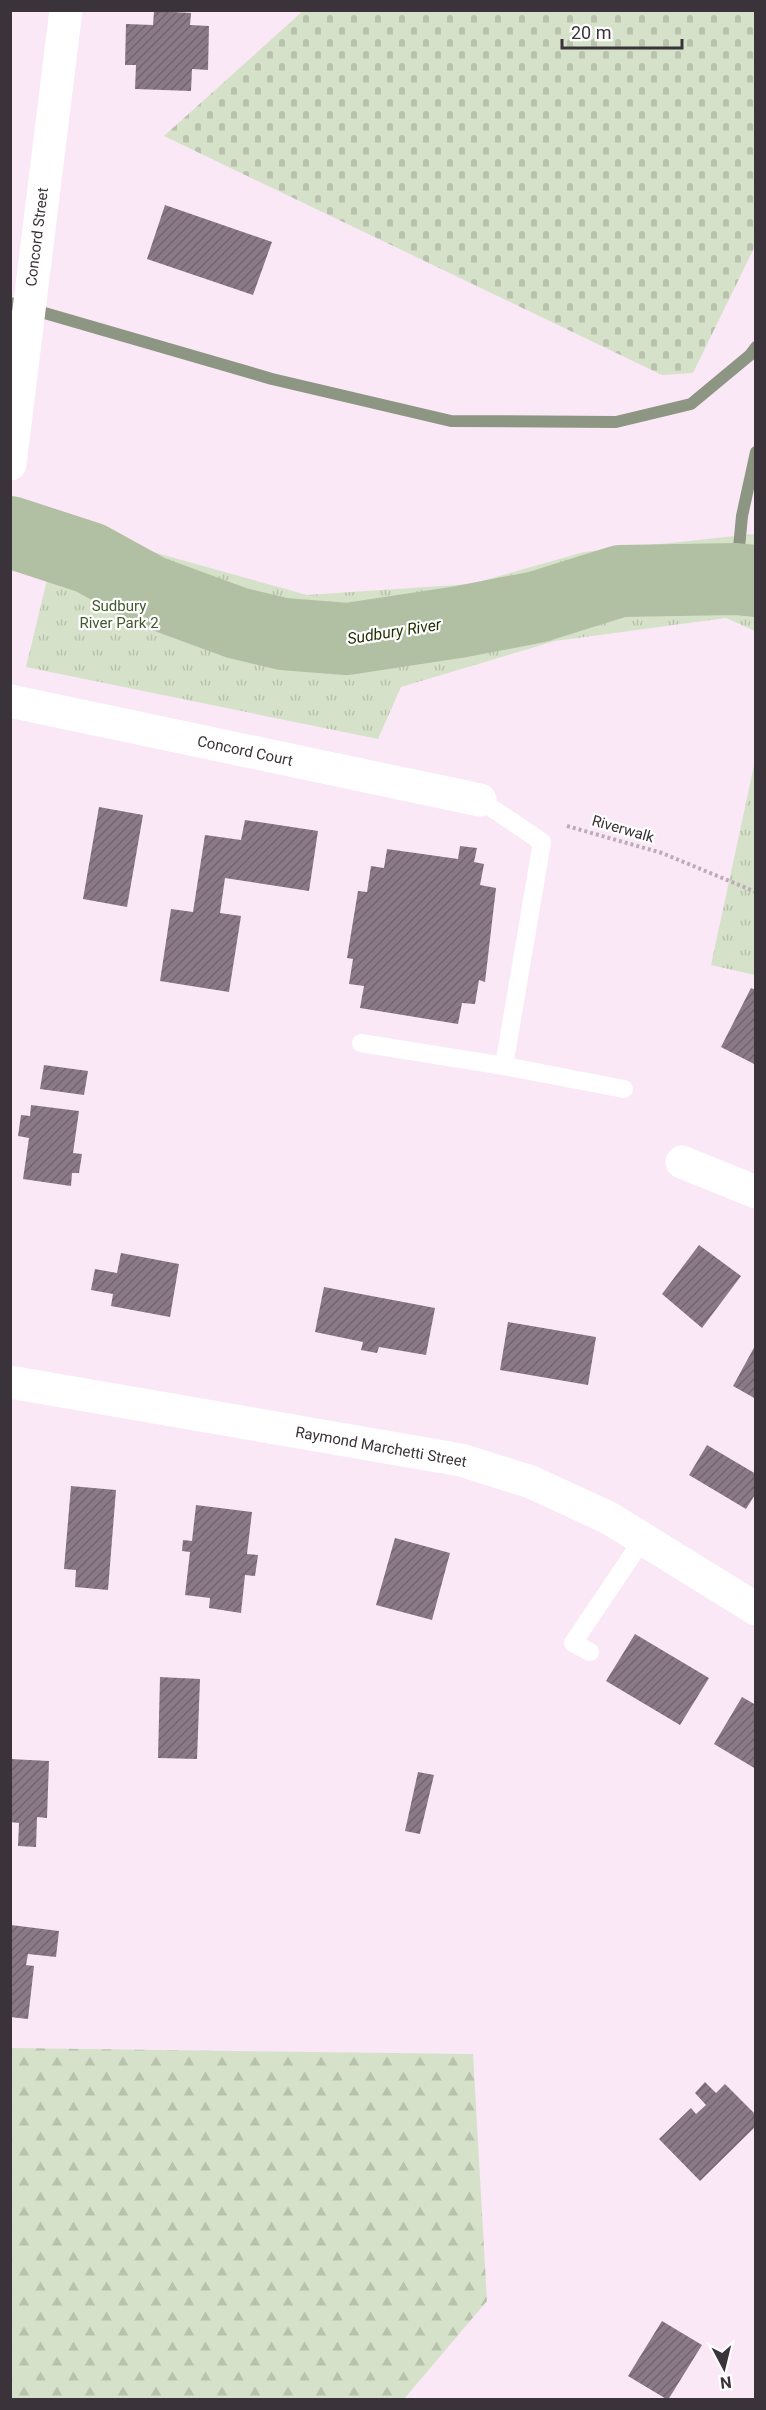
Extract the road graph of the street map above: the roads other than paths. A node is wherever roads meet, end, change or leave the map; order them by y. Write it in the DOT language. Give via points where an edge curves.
graph roads {
  1 [pos="66,10"];
  2 [pos="10,464"];
  3 [pos="10,701"];
  4 [pos="480,800"];
  5 [pos="361,1043"];
  6 [pos="504,1066"];
  7 [pos="624,1089"];
  8 [pos="682,1162"];
  9 [pos="756,1192"];
  10 [pos="10,1382"];
  11 [pos="643,1539"];
  12 [pos="756,1609"];
  13 [pos="590,1652"];
  1 -- 2 [label="street, Concord Street"];
  3 -- 4 [label="street, Concord Court"];
  4 -- 6 [label="lane" via="542,842"];
  5 -- 6 [label="lane"];
  6 -- 7 [label="lane"];
  8 -- 9 [label="street"];
  10 -- 11 [label="street, Raymond Marchetti Street" via="461,1460 531,1482 609,1518"];
  11 -- 12 [label="street, Raymond Marchetti Street"];
  11 -- 13 [label="lane" via="573,1643"];
}
